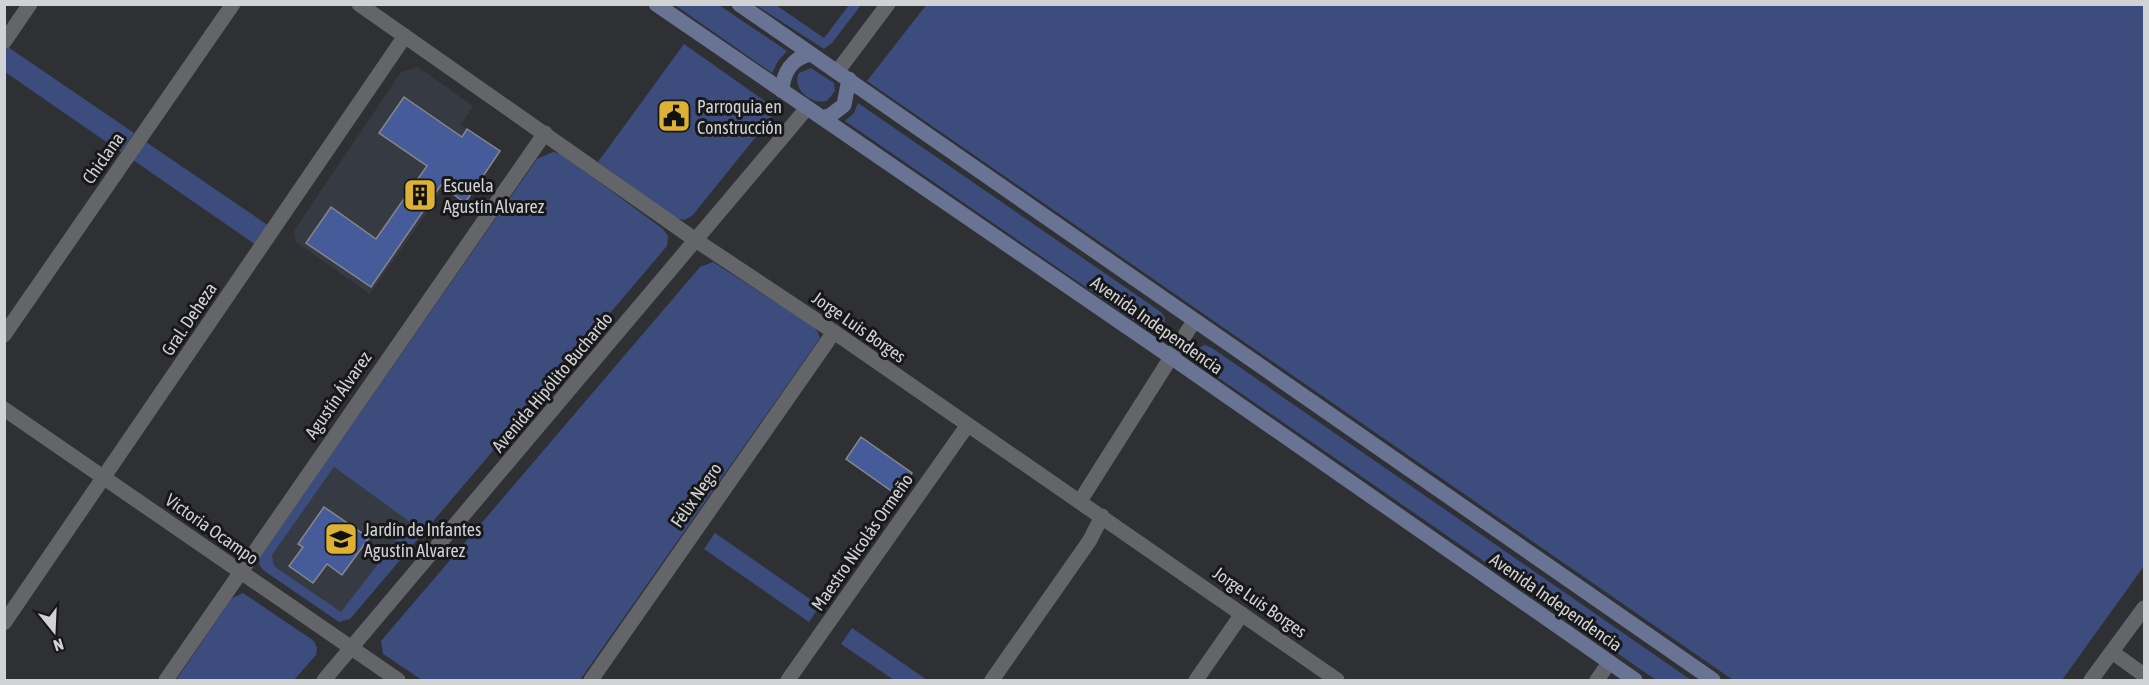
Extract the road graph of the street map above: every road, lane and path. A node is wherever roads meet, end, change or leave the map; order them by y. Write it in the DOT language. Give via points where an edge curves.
graph roads {
  1 [pos="30,4"];
  2 [pos="233,4"];
  3 [pos="359,4"];
  4 [pos="656,4"];
  5 [pos="739,4"];
  6 [pos="888,4"];
  7 [pos="405,36"];
  8 [pos="4,42"];
  9 [pos="811,54"];
  10 [pos="843,76"];
  11 [pos="782,91"];
  12 [pos="807,108"];
  13 [pos="822,118"];
  14 [pos="545,133"];
  15 [pos="697,241"];
  16 [pos="1194,321"];
  17 [pos="834,332"];
  18 [pos="4,335"];
  19 [pos="1171,357"];
  20 [pos="4,410"];
  21 [pos="967,426"];
  22 [pos="104,478"];
  23 [pos="1080,501"];
  24 [pos="1102,516"];
  25 [pos="240,572"];
  26 [pos="2145,608"];
  27 [pos="1242,614"];
  28 [pos="4,623"];
  29 [pos="351,648"];
  30 [pos="2112,652"];
  31 [pos="1609,663"];
  32 [pos="2145,675"];
  33 [pos="166,681"];
  34 [pos="324,681"];
  35 [pos="398,681"];
  36 [pos="591,681"];
  37 [pos="788,681"];
  38 [pos="992,681"];
  39 [pos="1196,681"];
  40 [pos="1337,681"];
  41 [pos="1597,681"];
  42 [pos="1635,681"];
  43 [pos="1713,681"];
  44 [pos="2091,681"];
  1 -- 8 [label="street"];
  2 -- 18 [label="street, Chiclana"];
  3 -- 7 [label="street, Jorge Luis Borges"];
  4 -- 11 [label="main road, Avenida Independencia"];
  5 -- 9 [label="main road, Avenida Independencia"];
  6 -- 10 [label="street"];
  7 -- 14 [label="street, Jorge Luis Borges"];
  7 -- 22 [label="street, Gral. Deheza"];
  9 -- 10 [label="main road, Avenida Independencia"];
  9 -- 11 [label="main road" via="791,64"];
  10 -- 13 [label="main road" via="844,105"];
  10 -- 16 [label="main road, Avenida Independencia"];
  11 -- 12 [label="main road, Avenida Independencia"];
  12 -- 13 [label="main road, Avenida Independencia"];
  12 -- 15 [label="street, Avenida Hipólito Buchardo"];
  13 -- 19 [label="main road, Avenida Independencia"];
  14 -- 15 [label="street, Jorge Luis Borges"];
  14 -- 25 [label="street, Agustín Álvarez"];
  15 -- 17 [label="street, Jorge Luis Borges"];
  15 -- 29 [label="street, Avenida Hipólito Buchardo"];
  16 -- 19 [label="street"];
  16 -- 43 [label="main road, Avenida Independencia"];
  17 -- 21 [label="street, Jorge Luis Borges"];
  17 -- 36 [label="street, Félix Negro"];
  19 -- 23 [label="street"];
  19 -- 31 [label="main road, Avenida Independencia"];
  20 -- 22 [label="street, Victoria Ocampo"];
  21 -- 23 [label="street, Jorge Luis Borges"];
  21 -- 37 [label="street, Maestro Nicolás Ormeño"];
  22 -- 25 [label="street, Victoria Ocampo"];
  22 -- 28 [label="street, Gral. Deheza"];
  23 -- 24 [label="street, Jorge Luis Borges"];
  24 -- 27 [label="street, Jorge Luis Borges"];
  24 -- 38 [label="street" via="1090,540"];
  25 -- 29 [label="street, Victoria Ocampo"];
  25 -- 33 [label="street, Agustín Álvarez"];
  26 -- 30 [label="street"];
  27 -- 39 [label="street"];
  27 -- 40 [label="street, Jorge Luis Borges"];
  29 -- 34 [label="street, Avenida Hipólito Buchardo"];
  29 -- 35 [label="street, Victoria Ocampo"];
  30 -- 32 [label="street"];
  30 -- 44 [label="street"];
  31 -- 41 [label="street"];
  31 -- 42 [label="main road, Avenida Independencia"];
}
